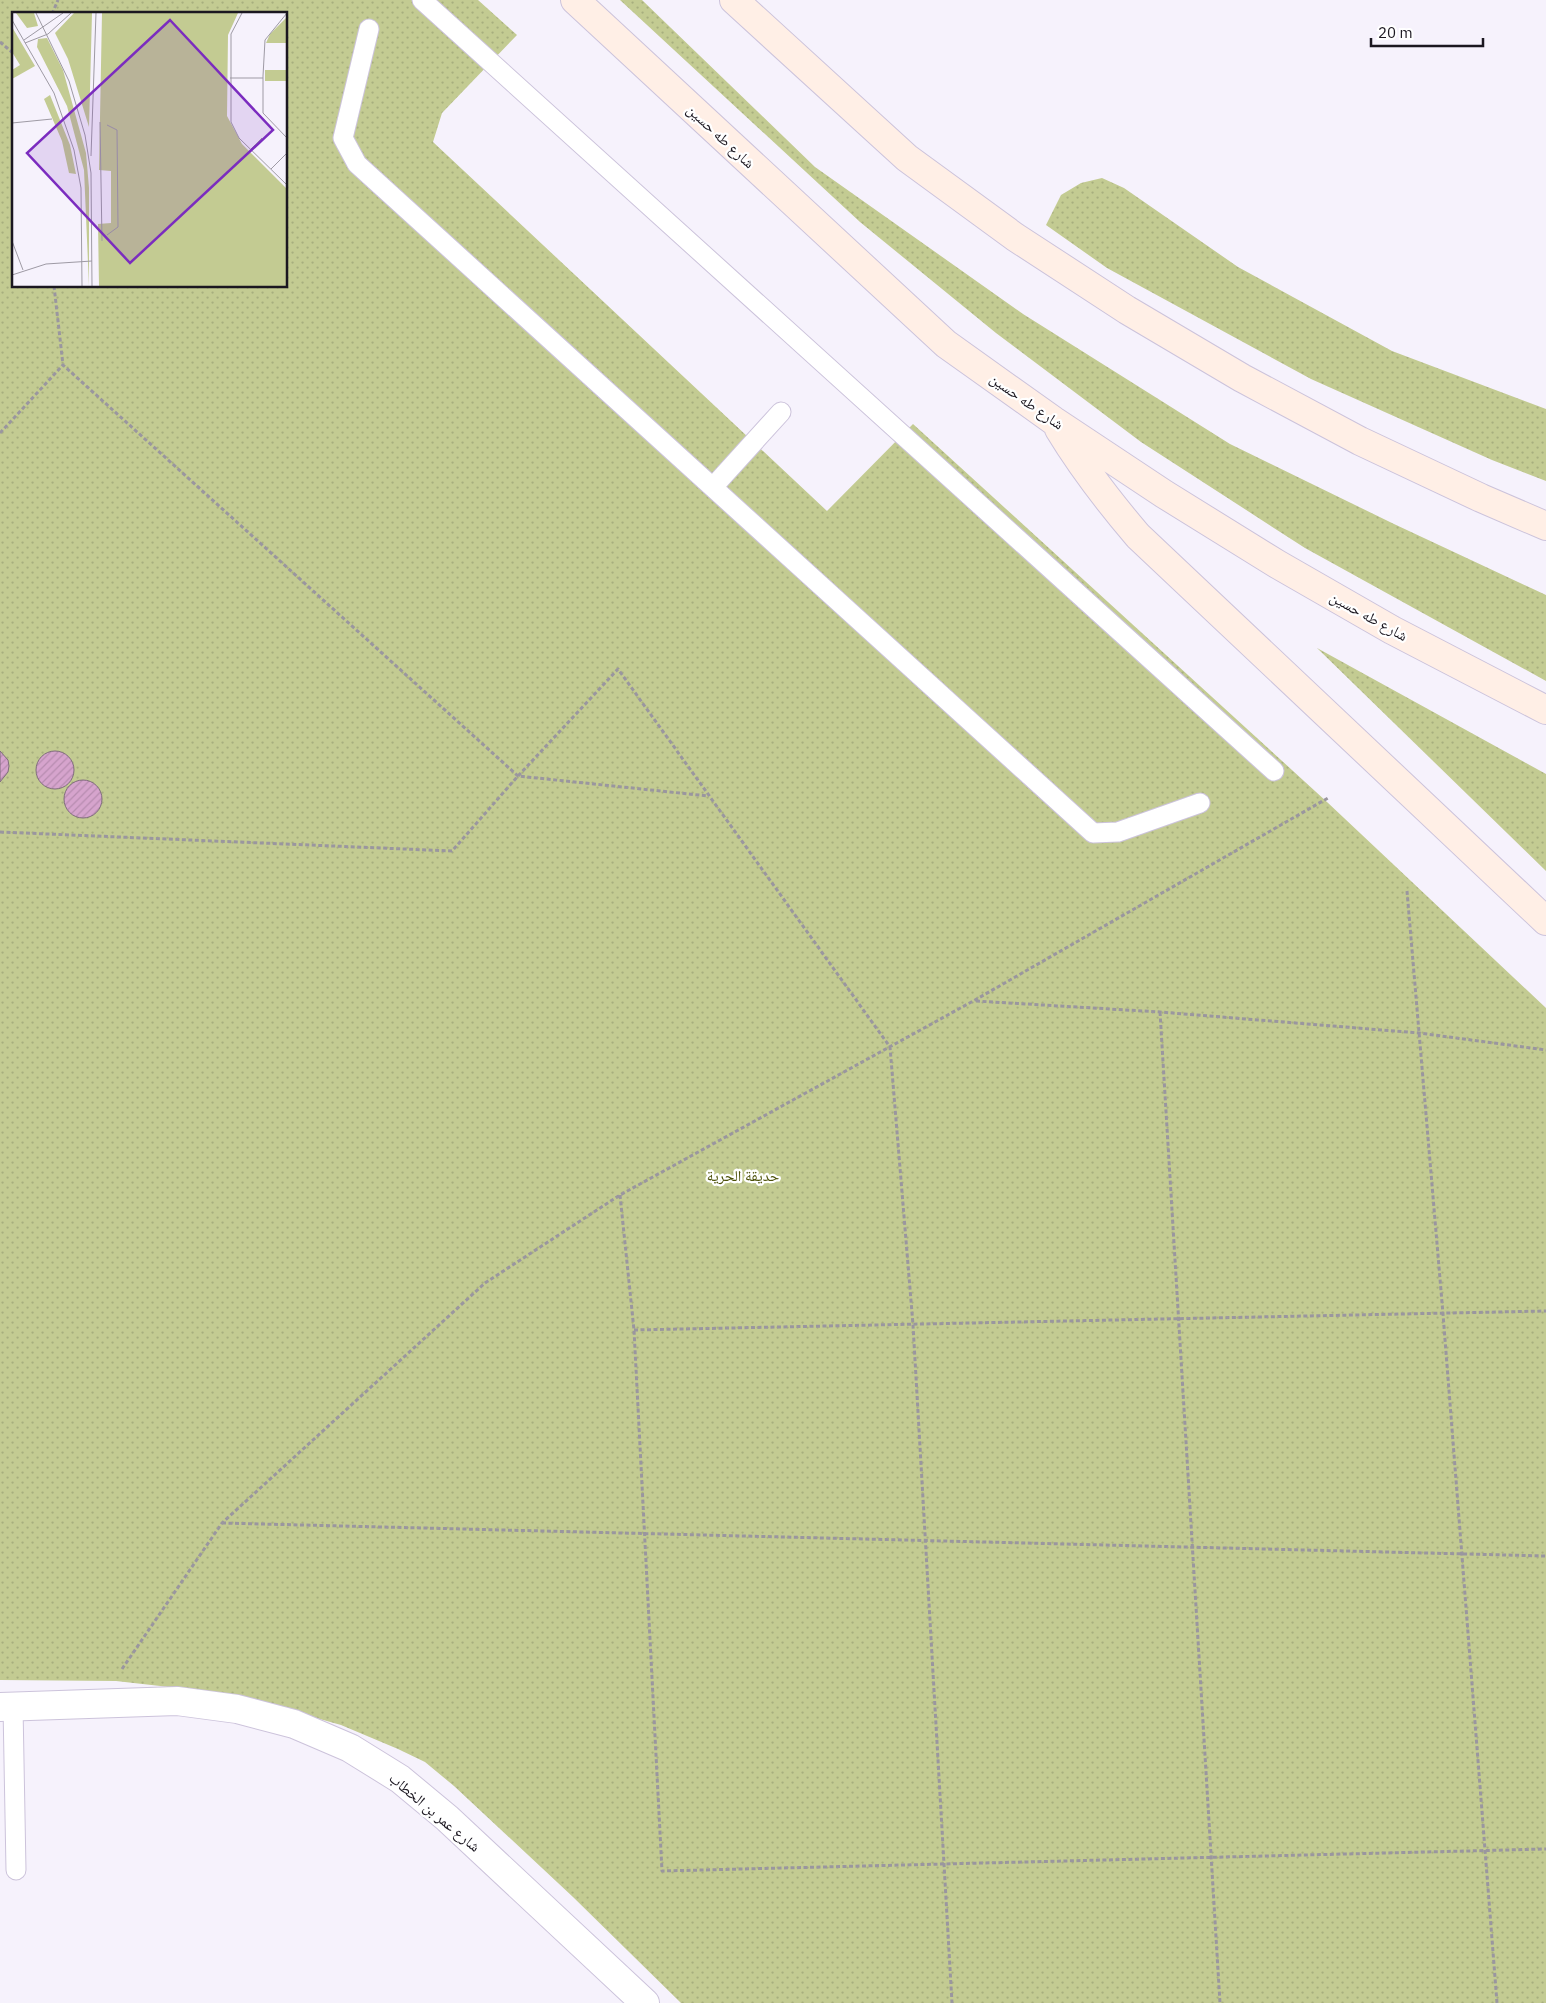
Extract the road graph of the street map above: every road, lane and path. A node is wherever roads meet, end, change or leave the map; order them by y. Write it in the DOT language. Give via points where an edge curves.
graph roads {
  1 [pos="58,0"];
  2 [pos="422,0"];
  3 [pos="574,0"];
  4 [pos="734,0"];
  5 [pos="53,12"];
  6 [pos="369,29"];
  7 [pos="0,42"];
  8 [pos="12,52"];
  9 [pos="54,288"];
  10 [pos="63,365"];
  11 [pos="781,412"];
  12 [pos="1054,421"];
  13 [pos="0,433"];
  14 [pos="713,488"];
  15 [pos="1546,526"];
  16 [pos="1546,710"];
  17 [pos="1274,771"];
  18 [pos="518,776"];
  19 [pos="708,796"];
  20 [pos="1328,798"];
  21 [pos="1200,803"];
  22 [pos="0,832"];
  23 [pos="1407,891"];
  24 [pos="1546,921"];
  25 [pos="975,1000"];
  26 [pos="1160,1012"];
  27 [pos="1419,1033"];
  28 [pos="890,1047"];
  29 [pos="1546,1050"];
  30 [pos="620,1195"];
  31 [pos="1546,1311"];
  32 [pos="1443,1314"];
  33 [pos="1178,1319"];
  34 [pos="913,1325"];
  35 [pos="634,1330"];
  36 [pos="222,1523"];
  37 [pos="645,1534"];
  38 [pos="925,1540"];
  39 [pos="1192,1548"];
  40 [pos="1462,1554"];
  41 [pos="1546,1556"];
  42 [pos="99,1703"];
  43 [pos="6,1707"];
  44 [pos="1546,1849"];
  45 [pos="1484,1850"];
  46 [pos="1211,1857"];
  47 [pos="944,1864"];
  48 [pos="16,1870"];
  49 [pos="645,2003"];
  50 [pos="952,2003"];
  51 [pos="1220,2003"];
  52 [pos="1496,2003"];
  1 -- 5 [label="path"];
  2 -- 17 [label="lane"];
  3 -- 12 [label="main road, شارع طه حسين" via="946,344"];
  4 -- 15 [label="main road" via="907,158 1015,237 1127,310 1242,378 1360,441"];
  6 -- 14 [label="lane" via="342,138 357,164"];
  7 -- 8 [label="path"];
  9 -- 10 [label="path"];
  10 -- 13 [label="path"];
  10 -- 18 [label="path"];
  11 -- 14 [label="lane"];
  12 -- 16 [label="main road, شارع طه حسين" via="1277,564 1392,630"];
  12 -- 24 [label="main road" via="1107,500 1138,536"];
  14 -- 21 [label="lane" via="1093,833 1118,832"];
  18 -- 19 [label="path"];
  18 -- 19 [label="path" via="618,669"];
  18 -- 22 [label="path" via="452,851"];
  19 -- 28 [label="path"];
  20 -- 25 [label="path"];
  23 -- 27 [label="path"];
  25 -- 26 [label="path"];
  25 -- 28 [label="path"];
  26 -- 27 [label="path"];
  26 -- 33 [label="path"];
  27 -- 29 [label="path"];
  27 -- 32 [label="path"];
  28 -- 30 [label="path"];
  28 -- 34 [label="path"];
  30 -- 35 [label="path"];
  30 -- 36 [label="path" via="485,1283"];
  31 -- 32 [label="path"];
  32 -- 33 [label="path"];
  32 -- 40 [label="path"];
  33 -- 34 [label="path"];
  33 -- 39 [label="path"];
  34 -- 35 [label="path"];
  34 -- 38 [label="path"];
  35 -- 37 [label="path"];
  36 -- 37 [label="path"];
  36 -- 42 [label="path"];
  37 -- 38 [label="path"];
  37 -- 47 [label="path" via="662,1871"];
  38 -- 39 [label="path"];
  38 -- 47 [label="path"];
  39 -- 40 [label="path"];
  39 -- 46 [label="path"];
  40 -- 41 [label="path"];
  40 -- 45 [label="path"];
  42 -- 43 [label="street, شارع عمر بن الخطاب"];
  42 -- 49 [label="street, شارع عمر بن الخطاب" via="177,1701 237,1709 294,1724 350,1748 400,1779 446,1818"];
  43 -- 48 [label="lane"];
  44 -- 45 [label="path"];
  45 -- 46 [label="path"];
  45 -- 52 [label="path"];
  46 -- 47 [label="path"];
  46 -- 51 [label="path"];
  47 -- 50 [label="path"];
}
